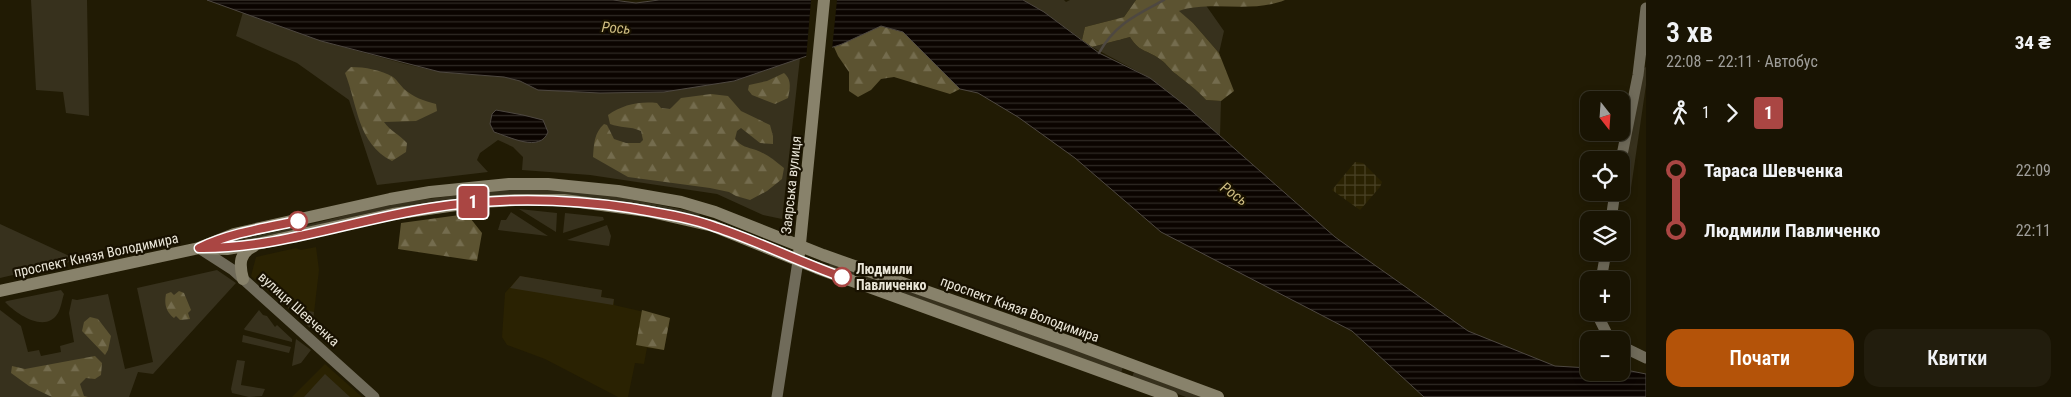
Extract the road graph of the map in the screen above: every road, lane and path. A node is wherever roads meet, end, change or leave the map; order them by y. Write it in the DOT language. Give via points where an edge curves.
graph roads {
  1 [pos="824,0"];
  2 [pos="1646,8"];
  3 [pos="1623,151"];
  4 [pos="257,244"];
  5 [pos="800,246"];
  6 [pos="199,248"];
  7 [pos="798,261"];
  8 [pos="243,279"];
  9 [pos="0,291"];
  10 [pos="1630,350"];
  11 [pos="1646,358"];
  12 [pos="374,397"];
  13 [pos="777,397"];
  14 [pos="1172,397"];
  15 [pos="1218,397"];
  1 -- 5 [label="main road, Заярська вулиця"];
  2 -- 3 [label="street" via="1638,75"];
  4 -- 6 [label="main road, проспект Князя Володимира" via="227,249"];
  4 -- 7 [label="main road, проспект Князя Володимира" via="431,208 510,200 564,200 679,217 713,226"];
  4 -- 8 [label="main road" via="246,249 242,256"];
  5 -- 6 [label="main road, проспект Князя Володимира" via="681,202 583,186 519,184 472,186 390,199 234,234"];
  5 -- 7 [label="main road, Заярська вулиця"];
  5 -- 15 [label="main road, проспект Князя Володимира"];
  6 -- 8 [label="street, вулиця Шевченка"];
  6 -- 9 [label="main road, проспект Князя Володимира"];
  7 -- 13 [label="street"];
  7 -- 14 [label="main road, проспект Князя Володимира"];
  8 -- 12 [label="street, вулиця Шевченка"];
  10 -- 11 [label="street"];
}
